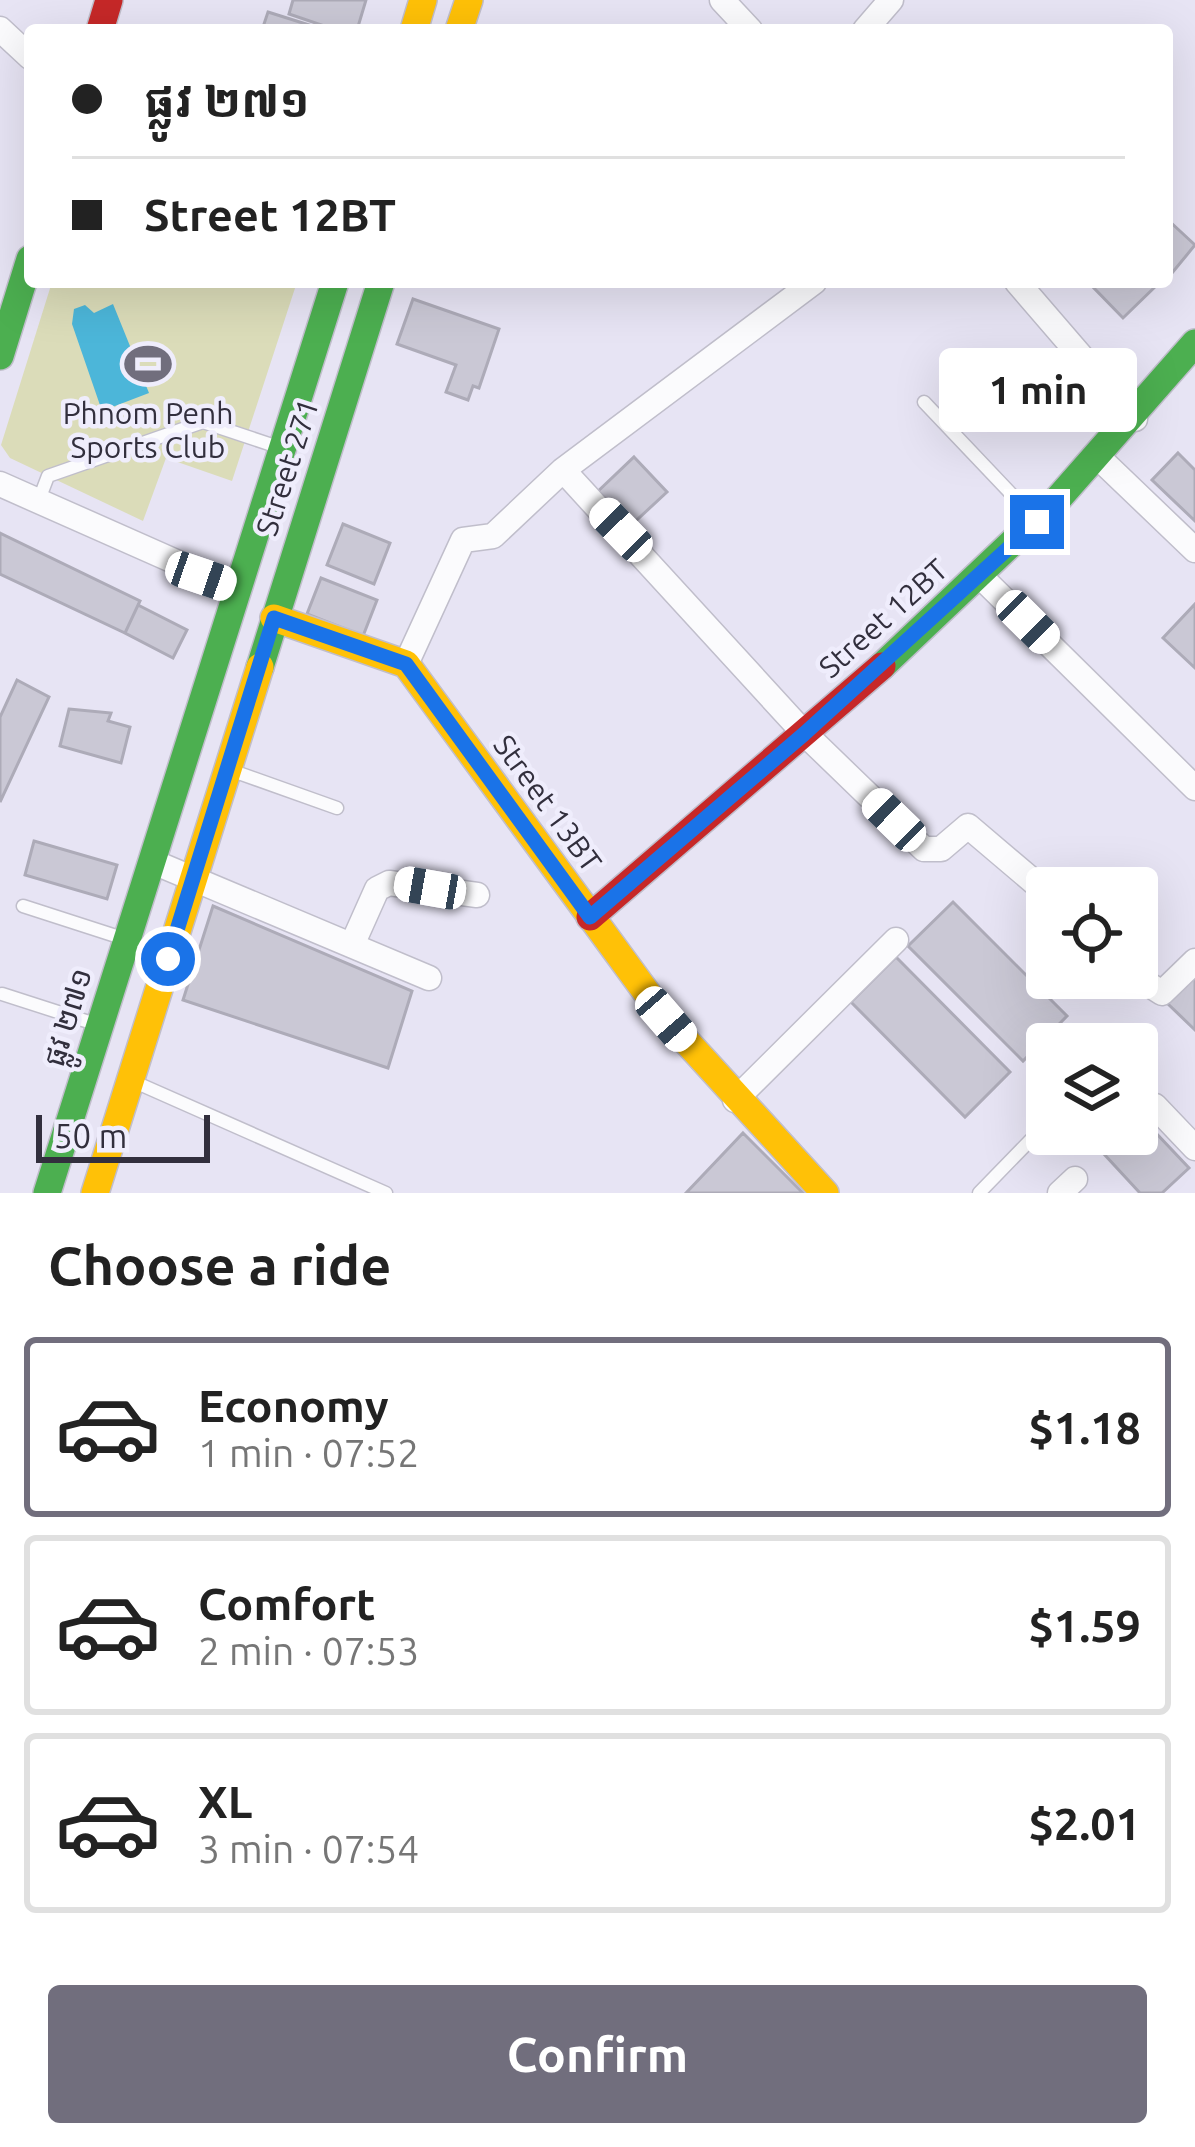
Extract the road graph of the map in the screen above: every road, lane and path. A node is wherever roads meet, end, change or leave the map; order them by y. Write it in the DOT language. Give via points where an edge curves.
graph roads {
  1 [pos="722,0"];
  2 [pos="891,0"];
  3 [pos="744,24"];
  4 [pos="871,24"];
  5 [pos="0,28"];
  6 [pos="24,51"];
  7 [pos="24,273"];
  8 [pos="333,288"];
  9 [pos="379,288"];
  10 [pos="806,288"];
  11 [pos="1022,288"];
  12 [pos="7,311"];
  13 [pos="1195,343"];
  14 [pos="0,356"];
  15 [pos="1106,385"];
  16 [pos="925,402"];
  17 [pos="1135,419"];
  18 [pos="283,448"];
  19 [pos="1107,451"];
  20 [pos="563,470"];
  21 [pos="0,484"];
  22 [pos="40,497"];
  23 [pos="1037,522"];
  24 [pos="1195,550"];
  25 [pos="980,576"];
  26 [pos="237,589"];
  27 [pos="274,618"];
  28 [pos="406,664"];
  29 [pos="804,734"];
  30 [pos="226,769"];
  31 [pos="1195,788"];
  32 [pos="337,808"];
  33 [pos="151,861"];
  34 [pos="1026,875"];
  35 [pos="193,879"];
  36 [pos="477,896"];
  37 [pos="23,906"];
  38 [pos="590,917"];
  39 [pos="126,939"];
  40 [pos="896,940"];
  41 [pos="352,945"];
  42 [pos="1195,961"];
  43 [pos="429,978"];
  44 [pos="1158,990"];
  45 [pos="2,994"];
  46 [pos="99,1025"];
  47 [pos="130,1080"];
  48 [pos="735,1100"];
  49 [pos="1158,1109"];
  50 [pos="1026,1145"];
  51 [pos="1195,1148"];
  52 [pos="47,1193"];
  53 [pos="95,1193"];
  54 [pos="386,1193"];
  55 [pos="825,1193"];
  56 [pos="979,1193"];
  1 -- 3 [label="street"];
  2 -- 4 [label="street"];
  5 -- 6 [label="street"];
  7 -- 12 [label="main road"];
  8 -- 18 [label="main road, Street 271"];
  9 -- 27 [label="main road, Street 271"];
  10 -- 20 [label="street"];
  11 -- 15 [label="street"];
  12 -- 14 [label="main road"];
  13 -- 17 [label="main road, Street 12BT"];
  15 -- 17 [label="street"];
  15 -- 19 [label="lane" via="1093,417"];
  16 -- 23 [label="lane"];
  17 -- 19 [label="main road, Street 12BT"];
  18 -- 22 [label="lane" via="202,422 48,476"];
  18 -- 26 [label="main road, Street 271"];
  19 -- 23 [label="main road, Street 12BT"];
  19 -- 24 [label="street"];
  20 -- 28 [label="street" via="494,536 458,545"];
  20 -- 29 [label="street"];
  21 -- 22 [label="street"];
  22 -- 26 [label="street"];
  23 -- 25 [label="main road, Street 12BT"];
  25 -- 29 [label="main road, Street 12BT"];
  25 -- 31 [label="street"];
  26 -- 33 [label="main road, Street 271"];
  27 -- 28 [label="main road"];
  27 -- 30 [label="main road, Street 271"];
  28 -- 38 [label="main road, Street 13BT"];
  29 -- 34 [label="street" via="929,853 968,826"];
  29 -- 38 [label="main road, Street 12BT"];
  30 -- 32 [label="lane"];
  30 -- 35 [label="main road, Street 271"];
  33 -- 35 [label="street"];
  33 -- 39 [label="main road, ផ្លូវ ២៧១"];
  35 -- 41 [label="street"];
  35 -- 47 [label="main road"];
  36 -- 41 [label="street" via="389,883 377,890"];
  37 -- 39 [label="lane"];
  38 -- 48 [label="main road, Street 13BT"];
  39 -- 46 [label="main road, ផ្លូវ ២៧១"];
  40 -- 48 [label="street"];
  41 -- 43 [label="street"];
  42 -- 44 [label="street"];
  45 -- 46 [label="lane"];
  46 -- 52 [label="main road, ផ្លូវ ២៧១"];
  47 -- 53 [label="main road"];
  47 -- 54 [label="lane"];
  48 -- 55 [label="main road, Street 13BT"];
  49 -- 51 [label="street"];
  50 -- 56 [label="lane"];
}
